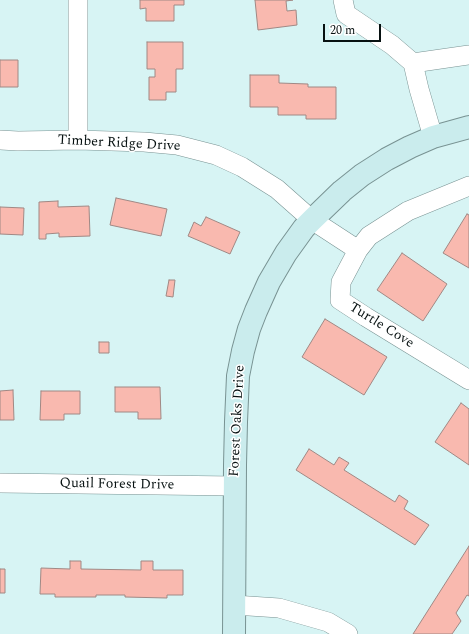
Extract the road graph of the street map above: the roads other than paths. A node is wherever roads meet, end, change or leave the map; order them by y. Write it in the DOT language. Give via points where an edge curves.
graph roads {
  1 [pos="78,0"];
  2 [pos="343,0"];
  3 [pos="469,55"];
  4 [pos="413,63"];
  5 [pos="469,127"];
  6 [pos="433,137"];
  7 [pos="0,140"];
  8 [pos="78,140"];
  9 [pos="469,186"];
  10 [pos="312,220"];
  11 [pos="358,250"];
  12 [pos="469,380"];
  13 [pos="0,484"];
  14 [pos="235,486"];
  15 [pos="234,605"];
  16 [pos="234,634"];
  17 [pos="348,634"];
  1 -- 8 [label="street"];
  2 -- 4 [label="street" via="346,14 392,45"];
  3 -- 4 [label="street"];
  4 -- 6 [label="street"];
  5 -- 6 [label="street, Forest Oaks Drive"];
  6 -- 10 [label="street, Forest Oaks Drive" via="387,159 362,175"];
  7 -- 8 [label="street, Timber Ridge Drive"];
  8 -- 10 [label="street, Timber Ridge Drive" via="176,145 216,155 242,167 277,189"];
  9 -- 11 [label="street, Turtle Cove" via="408,211 369,236"];
  10 -- 11 [label="street"];
  10 -- 14 [label="street, Forest Oaks Drive" via="286,253 269,282 249,329 238,376"];
  11 -- 12 [label="street, Turtle Cove" via="341,282 340,300"];
  13 -- 14 [label="street, Quail Forest Drive"];
  14 -- 15 [label="street, Forest Oaks Drive"];
  15 -- 16 [label="street, Forest Oaks Drive"];
  15 -- 17 [label="street" via="279,608 328,622"];
}
